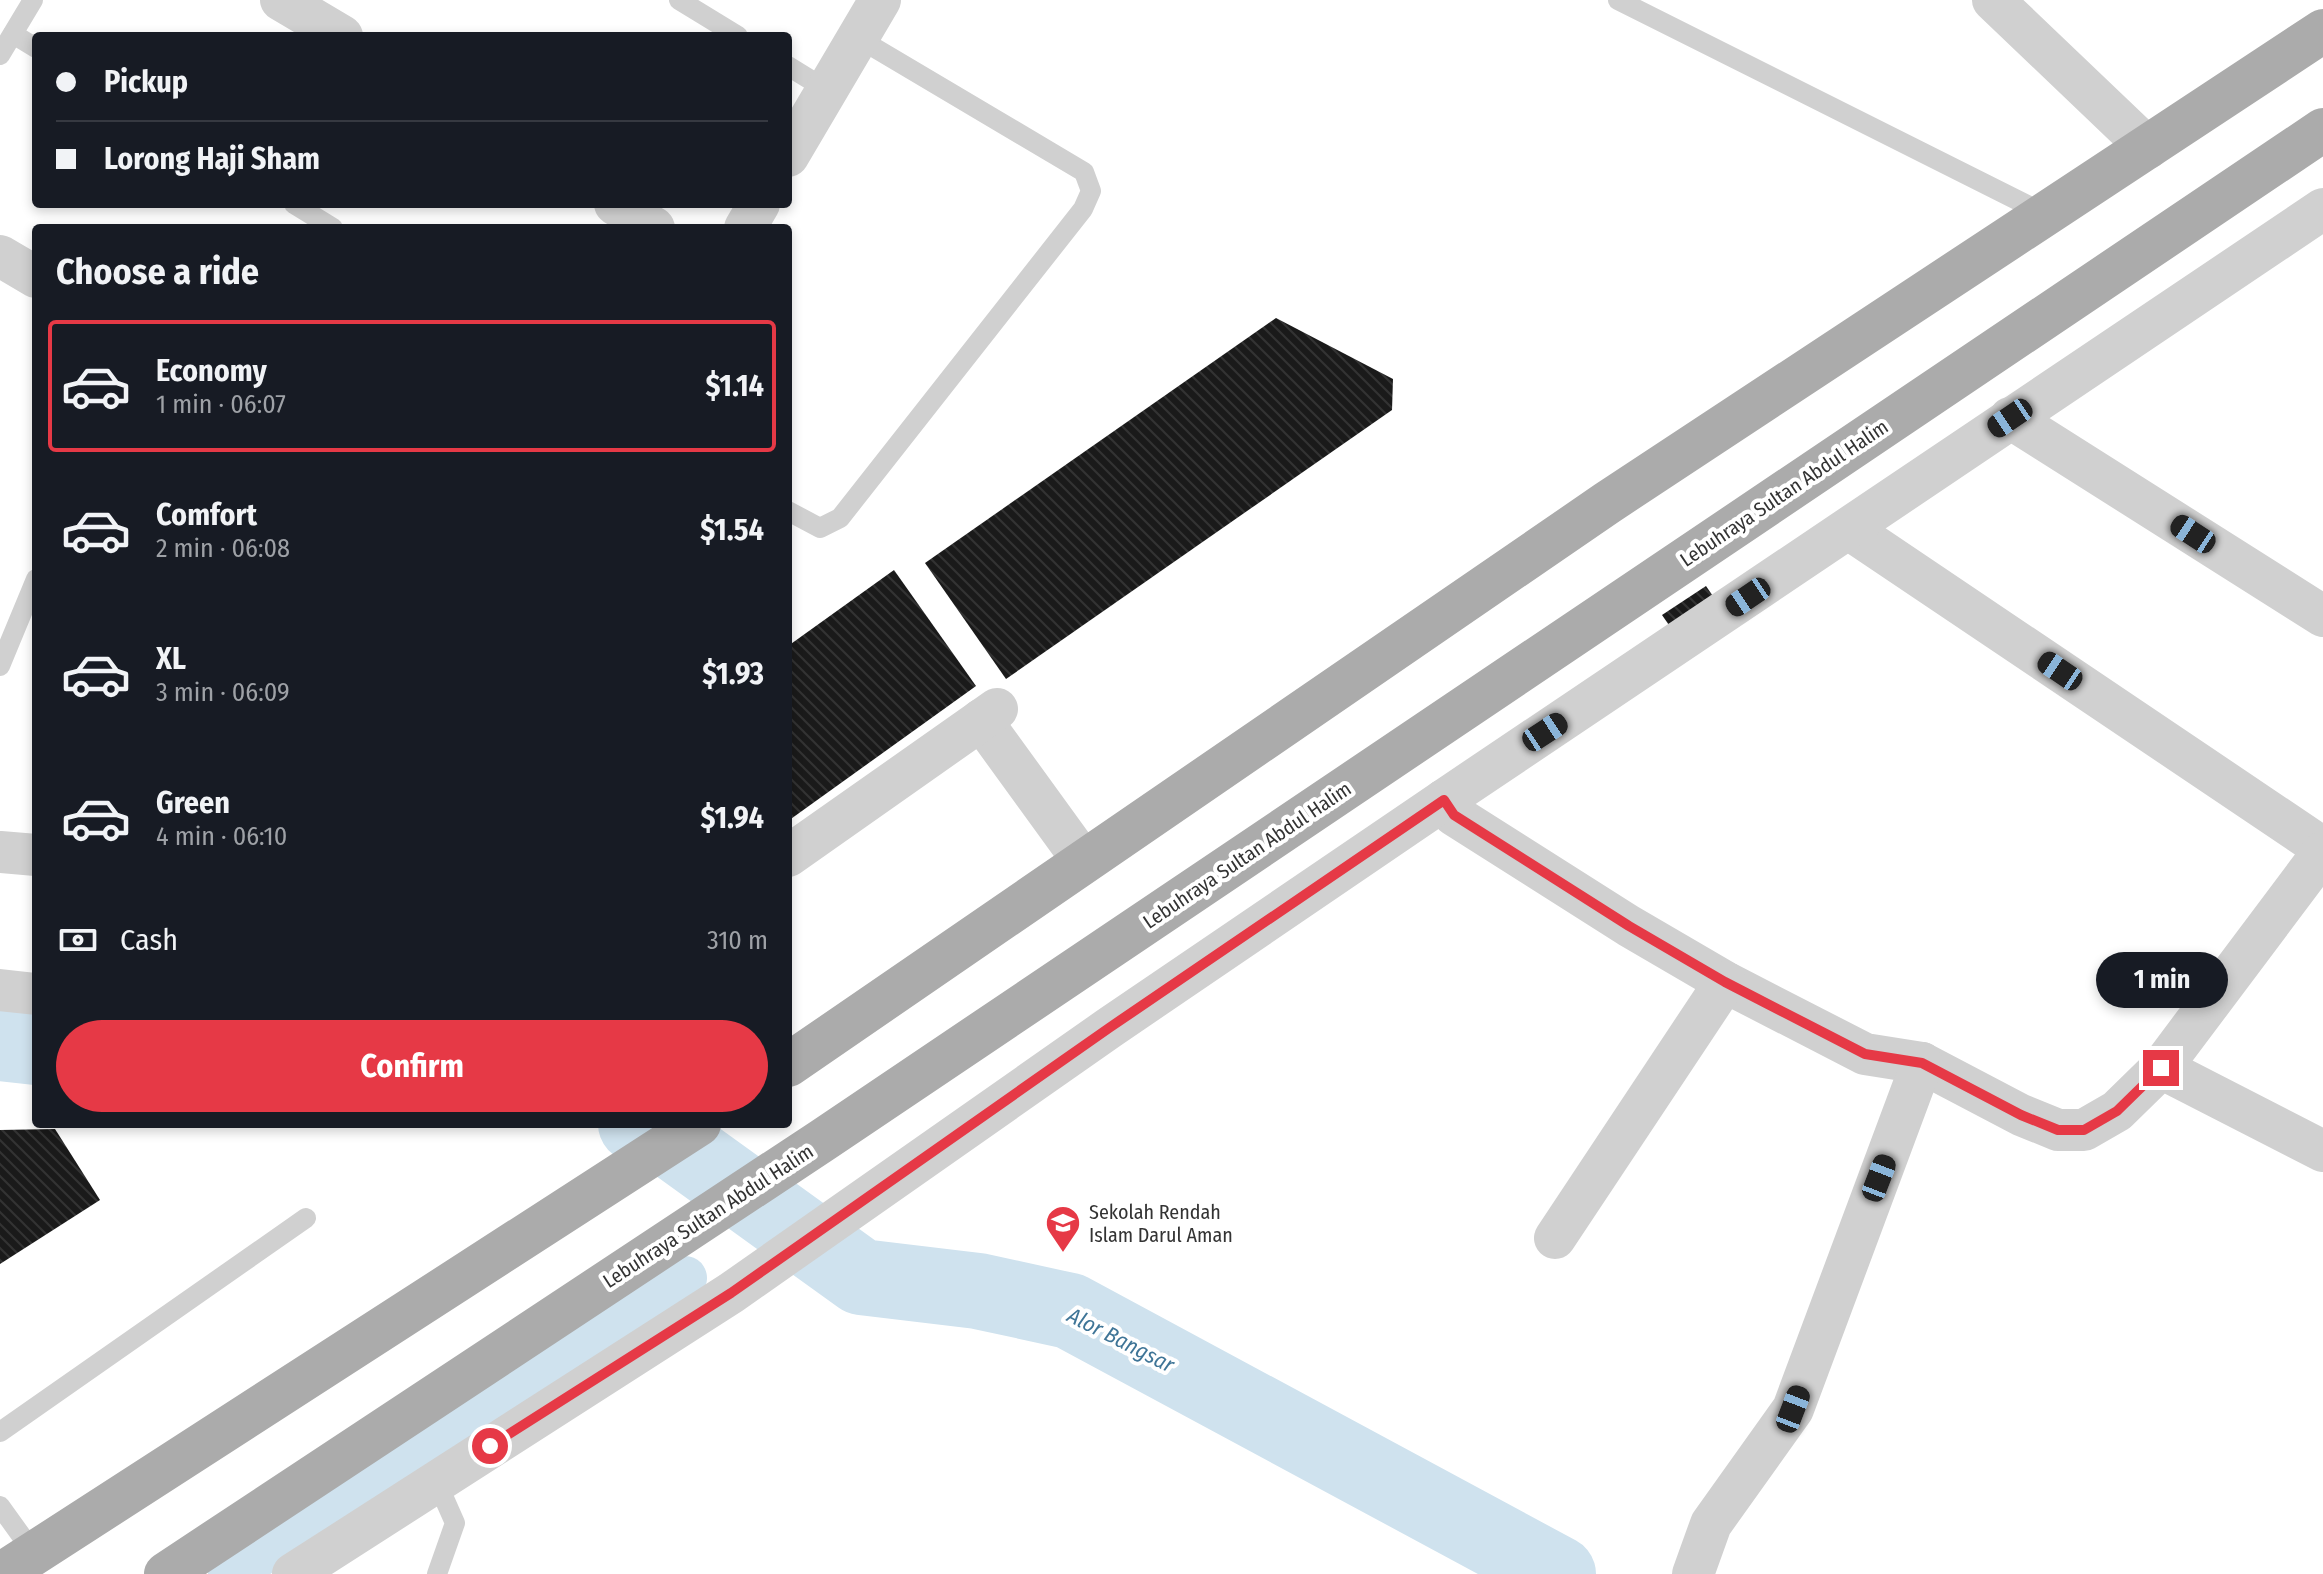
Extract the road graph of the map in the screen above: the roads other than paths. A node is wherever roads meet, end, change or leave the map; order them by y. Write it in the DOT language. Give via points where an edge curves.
graph roads {
  1 [pos="33,0"];
  2 [pos="679,0"];
  3 [pos="880,0"];
  4 [pos="1618,0"];
  5 [pos="1993,0"];
  6 [pos="2323,31"];
  7 [pos="731,32"];
  8 [pos="13,34"];
  9 [pos="858,38"];
  10 [pos="32,46"];
  11 [pos="0,55"];
  12 [pos="792,68"];
  13 [pos="827,90"];
  14 [pos="2323,130"];
  15 [pos="2148,148"];
  16 [pos="792,149"];
  17 [pos="300,208"];
  18 [pos="622,208"];
  19 [pos="2323,209"];
  20 [pos="2047,215"];
  21 [pos="326,224"];
  22 [pos="648,224"];
  23 [pos="0,256"];
  24 [pos="32,275"];
  25 [pos="2010,418"];
  26 [pos="792,513"];
  27 [pos="1849,529"];
  28 [pos="32,589"];
  29 [pos="2323,616"];
  30 [pos="0,666"];
  31 [pos="1444,800"];
  32 [pos="2323,850"];
  33 [pos="0,852"];
  34 [pos="792,853"];
  35 [pos="32,855"];
  36 [pos="1084,862"];
  37 [pos="1725,982"];
  38 [pos="0,990"];
  39 [pos="32,994"];
  40 [pos="794,1053"];
  41 [pos="1922,1063"];
  42 [pos="2161,1068"];
  43 [pos="693,1128"];
  44 [pos="2323,1151"];
  45 [pos="306,1218"];
  46 [pos="1555,1238"];
  47 [pos="0,1432"];
  48 [pos="436,1480"];
  49 [pos="0,1506"];
  50 [pos="18,1563"];
  51 [pos="166,1574"];
  52 [pos="293,1574"];
  53 [pos="437,1574"];
  54 [pos="1693,1574"];
  1 -- 8 [label="lane"];
  2 -- 7 [label="lane"];
  3 -- 9 [label="street"];
  4 -- 20 [label="lane"];
  5 -- 15 [label="street"];
  6 -- 15 [label="main road"];
  8 -- 10 [label="lane"];
  8 -- 11 [label="lane"];
  9 -- 13 [label="street"];
  9 -- 26 [label="lane" via="1084,172 1091,191 1083,209 840,518 820,528"];
  12 -- 13 [label="lane"];
  13 -- 16 [label="street"];
  14 -- 51 [label="main road, Lebuhraya Sultan Abdul Halim" via="823,1140"];
  15 -- 20 [label="main road"];
  17 -- 21 [label="lane"];
  18 -- 22 [label="street"];
  19 -- 25 [label="street"];
  20 -- 36 [label="main road" via="1607,503"];
  23 -- 24 [label="street"];
  25 -- 27 [label="street"];
  25 -- 29 [label="street"];
  27 -- 31 [label="street"];
  27 -- 32 [label="street"];
  28 -- 30 [label="lane"];
  31 -- 37 [label="street" via="1454,815"];
  31 -- 48 [label="street" via="731,1293"];
  32 -- 42 [label="street"];
  33 -- 35 [label="street"];
  34 -- 36 [label="street" via="989,715"];
  36 -- 40 [label="main road"];
  37 -- 41 [label="street" via="1865,1054"];
  37 -- 46 [label="street"];
  38 -- 39 [label="street"];
  41 -- 42 [label="street" via="2058,1130 2084,1130 2117,1111"];
  41 -- 54 [label="street" via="1793,1409 1711,1524"];
  42 -- 44 [label="street"];
  43 -- 50 [label="main road"];
  45 -- 47 [label="lane"];
  48 -- 52 [label="street"];
  48 -- 53 [label="lane" via="455,1523"];
  49 -- 50 [label="lane"];
}
